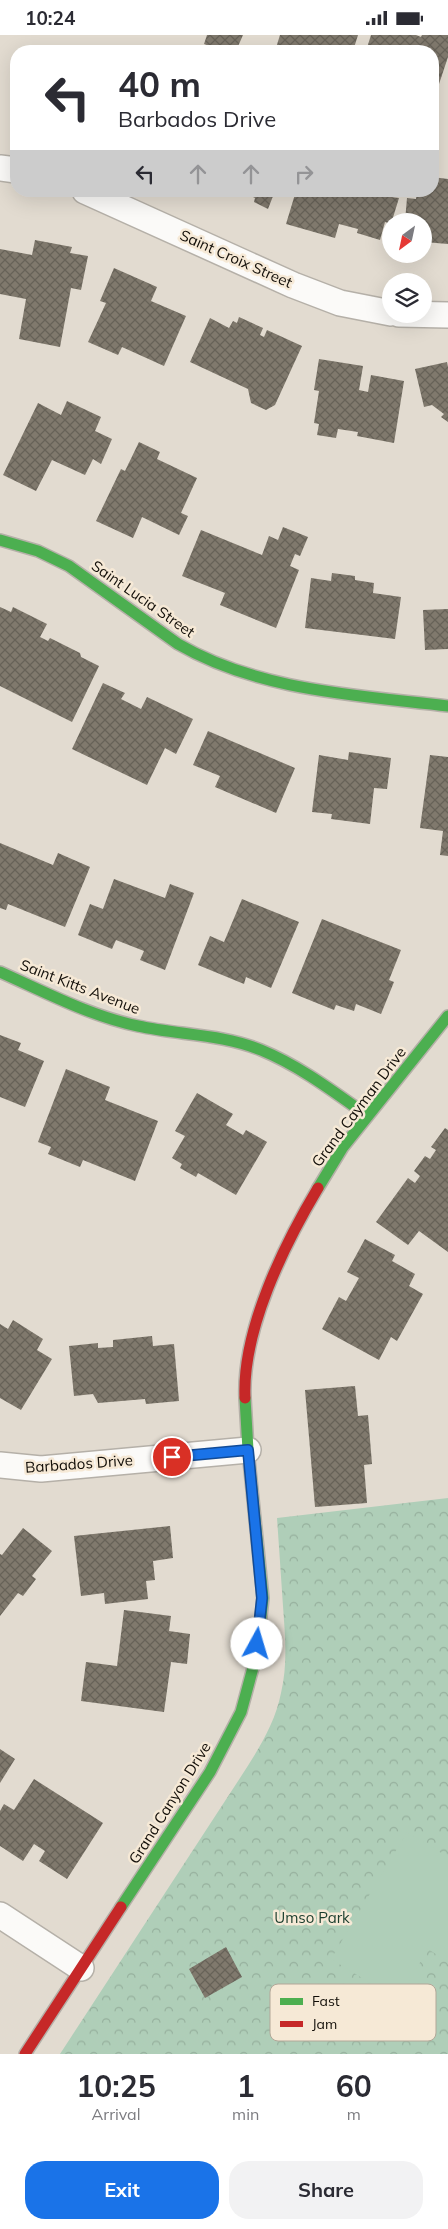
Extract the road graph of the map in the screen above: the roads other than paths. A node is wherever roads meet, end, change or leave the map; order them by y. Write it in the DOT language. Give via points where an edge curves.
graph roads {
  1 [pos="98,197"];
  2 [pos="382,311"];
  3 [pos="432,315"];
  4 [pos="448,315"];
  5 [pos="0,540"];
  6 [pos="448,706"];
  7 [pos="0,973"];
  8 [pos="448,1016"];
  9 [pos="368,1116"];
  10 [pos="248,1450"];
  11 [pos="0,1465"];
  12 [pos="0,1915"];
  13 [pos="81,1968"];
  14 [pos="25,2054"];
  1 -- 2 [label="street, Saint Croix Street" via="301,288 340,303"];
  3 -- 4 [label="street"];
  5 -- 6 [label="street, Saint Lucia Street" via="50,556 76,570 151,627 223,667 301,687"];
  7 -- 9 [label="street, Saint Kitts Avenue" via="116,1020 226,1038 260,1049 320,1081"];
  8 -- 9 [label="street, Grand Cayman Drive"];
  9 -- 10 [label="street, Grand Cayman Drive" via="325,1175 296,1225 251,1338 245,1391"];
  10 -- 11 [label="street, Barbados Drive" via="41,1469"];
  10 -- 13 [label="street, Grand Canyon Drive" via="262,1598 257,1653 241,1712 210,1772"];
  12 -- 13 [label="street"];
  13 -- 14 [label="street, Grand Canyon Drive"];
}
